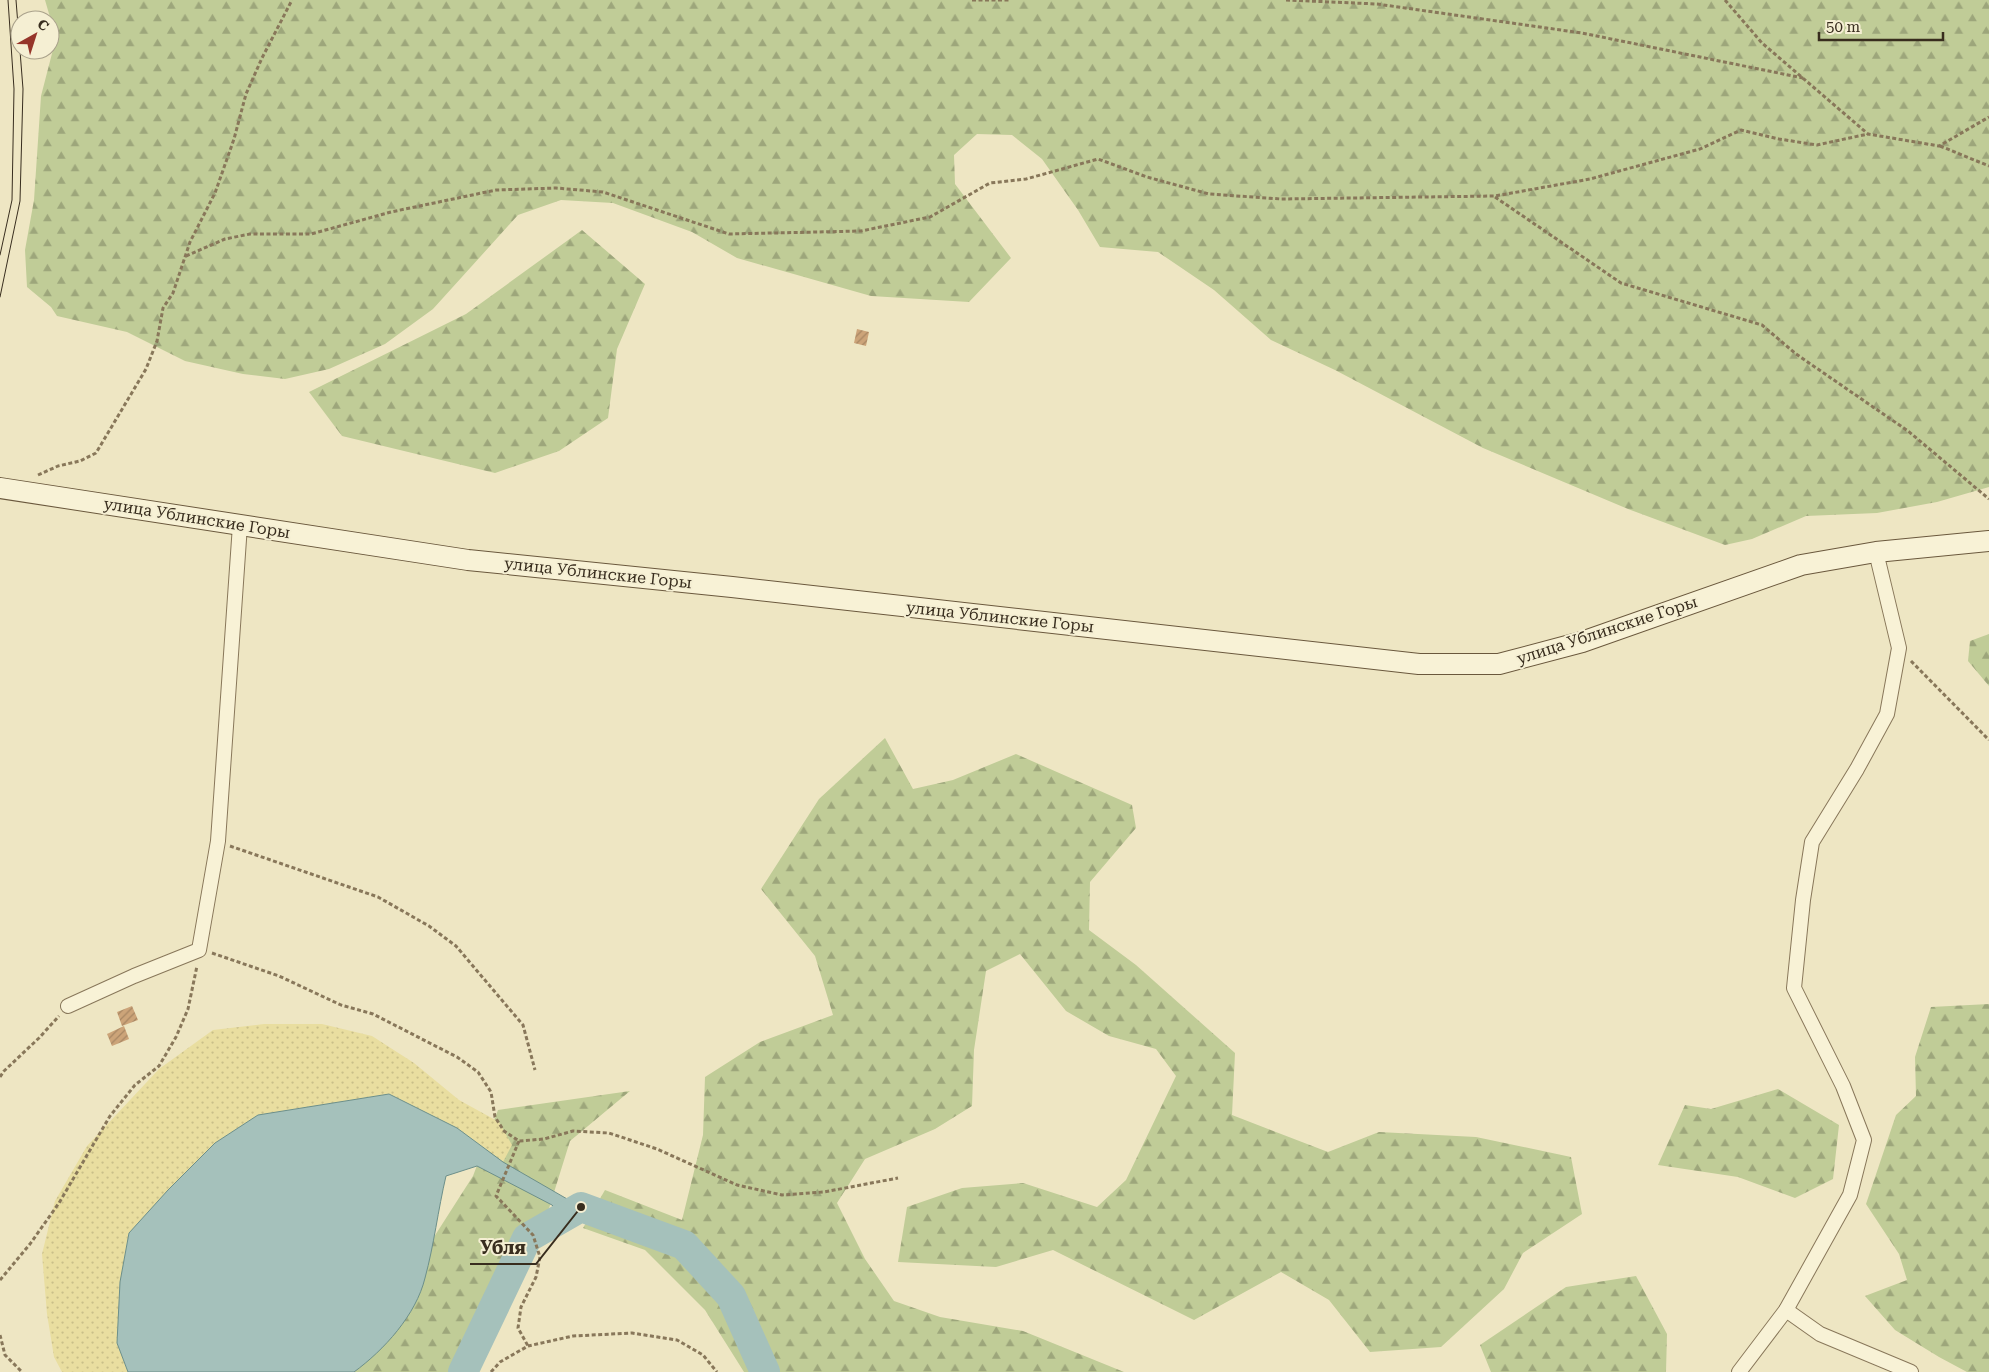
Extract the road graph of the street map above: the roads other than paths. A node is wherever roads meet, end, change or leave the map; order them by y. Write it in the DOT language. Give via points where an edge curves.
graph roads {
  1 [pos="6,489"];
  2 [pos="240,525"];
  3 [pos="1989,542"];
  4 [pos="1876,552"];
  5 [pos="68,1006"];
  6 [pos="1786,1310"];
  7 [pos="1739,1372"];
  8 [pos="1911,1372"];
  1 -- 2 [label="main road, улица Ублинские Горы"];
  2 -- 4 [label="main road, улица Ублинские Горы" via="468,560 1419,664 1499,664 1582,642 1801,566"];
  2 -- 5 [label="street" via="218,841 199,950"];
  3 -- 4 [label="main road, улица Ублинские Горы"];
  4 -- 6 [label="street" via="1899,648 1887,714 1812,842 1802,900 1794,988 1844,1086 1864,1140 1850,1195"];
  6 -- 7 [label="street"];
  6 -- 8 [label="street" via="1820,1334"];
}
